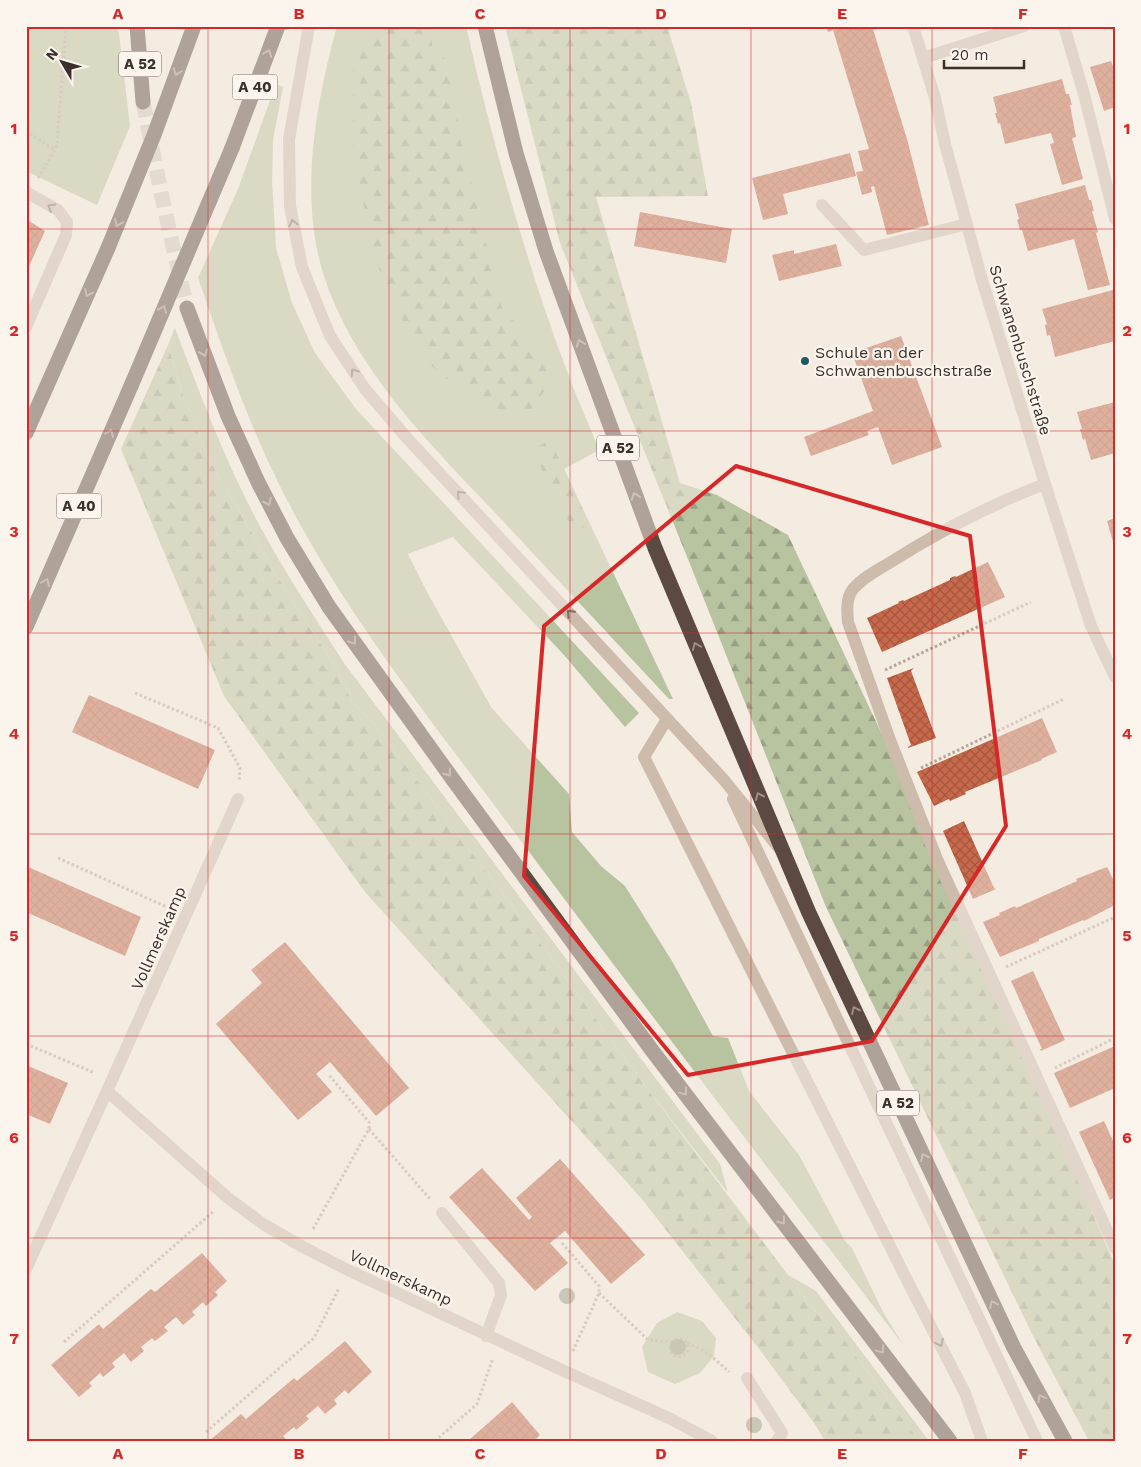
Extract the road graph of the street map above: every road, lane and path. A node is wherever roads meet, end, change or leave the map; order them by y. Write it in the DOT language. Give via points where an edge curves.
graph roads {
  1 [pos="66,26"];
  2 [pos="137,26"];
  3 [pos="194,26"];
  4 [pos="278,26"];
  5 [pos="309,26"];
  6 [pos="486,26"];
  7 [pos="914,26"];
  8 [pos="1024,26"];
  9 [pos="1064,26"];
  10 [pos="923,58"];
  11 [pos="143,102"];
  12 [pos="26,131"];
  13 [pos="55,150"];
  14 [pos="28,193"];
  15 [pos="822,204"];
  16 [pos="1115,219"];
  17 [pos="967,224"];
  18 [pos="187,308"];
  19 [pos="26,328"];
  20 [pos="26,433"];
  21 [pos="1045,484"];
  22 [pos="1032,602"];
  23 [pos="26,627"];
  24 [pos="1115,677"];
  25 [pos="868,678"];
  26 [pos="135,693"];
  27 [pos="1064,699"];
  28 [pos="667,718"];
  29 [pos="904,776"];
  30 [pos="724,780"];
  31 [pos="238,799"];
  32 [pos="786,857"];
  33 [pos="58,858"];
  34 [pos="186,916"];
  35 [pos="1115,917"];
  36 [pos="989,975"];
  37 [pos="1115,1038"];
  38 [pos="26,1044"];
  39 [pos="328,1074"];
  40 [pos="1035,1077"];
  41 [pos="109,1086"];
  42 [pos="369,1129"];
  43 [pos="228,1198"];
  44 [pos="442,1213"];
  45 [pos="562,1242"];
  46 [pos="303,1247"];
  47 [pos="1115,1248"];
  48 [pos="26,1269"];
  49 [pos="599,1293"];
  50 [pos="333,1301"];
  51 [pos="486,1336"];
  52 [pos="64,1342"];
  53 [pos="673,1342"];
  54 [pos="686,1344"];
  55 [pos="564,1371"];
  56 [pos="487,1376"];
  57 [pos="747,1378"];
  58 [pos="206,1432"];
  59 [pos="435,1441"];
  60 [pos="712,1441"];
  61 [pos="777,1441"];
  62 [pos="950,1441"];
  63 [pos="982,1441"];
  64 [pos="1037,1441"];
  65 [pos="1065,1441"];
  1 -- 13 [label="path"];
  2 -- 11 [label="highway, A 52"];
  3 -- 20 [label="highway, one-way, bridge" via="108,248"];
  23 -- 4 [label="highway, A 40, one-way, bridge" via="232,148"];
  28 -- 5 [label="street, one-way" via="407,438 365,389 330,336 302,267 290,206 289,139"];
  32 -- 6 [label="highway, A 52, one-way" via="655,548 546,252 516,153"];
  7 -- 10 [label="street, Schwanenbuschstraße"];
  8 -- 10 [label="street"];
  9 -- 16 [label="street"];
  10 -- 17 [label="street, Schwanenbuschstraße"];
  12 -- 13 [label="path"];
  13 -- 14 [label="path"];
  19 -- 14 [label="street, one-way" via="66,235 67,222 58,210"];
  15 -- 17 [label="street" via="864,250"];
  17 -- 21 [label="street, Schwanenbuschstraße"];
  18 -- 62 [label="highway, one-way" via="228,416 258,482 329,607 654,1053"];
  21 -- 24 [label="street, Schwanenbuschstraße" via="1091,626"];
  21 -- 25 [label="street" via="1003,500 925,540 852,590 846,606 848,622"];
  22 -- 25 [label="path"];
  25 -- 29 [label="street"];
  26 -- 31 [label="path" via="218,728 240,768"];
  27 -- 29 [label="path"];
  28 -- 30 [label="street"];
  28 -- 63 [label="street, one-way" via="644,757 965,1392"];
  29 -- 36 [label="street"];
  30 -- 32 [label="street"];
  30 -- 64 [label="street, A 52"];
  31 -- 34 [label="street, Vollmerskamp"];
  65 -- 32 [label="highway, A 52, one-way" via="1014,1348 809,913"];
  33 -- 34 [label="path"];
  34 -- 41 [label="street, Vollmerskamp"];
  35 -- 36 [label="path"];
  36 -- 40 [label="street"];
  37 -- 40 [label="path"];
  38 -- 41 [label="path"];
  39 -- 42 [label="path" via="369,1122"];
  40 -- 47 [label="street"];
  41 -- 43 [label="street, Vollmerskamp"];
  41 -- 48 [label="street, Vollmerskamp"];
  42 -- 44 [label="path"];
  42 -- 46 [label="path"];
  43 -- 46 [label="street, Vollmerskamp" via="263,1224"];
  43 -- 52 [label="path"];
  44 -- 51 [label="street" via="499,1283 500,1295"];
  45 -- 49 [label="path" via="599,1286"];
  46 -- 51 [label="street, Vollmerskamp"];
  49 -- 53 [label="path" via="646,1338"];
  49 -- 55 [label="path"];
  50 -- 58 [label="path" via="314,1338"];
  51 -- 55 [label="street, Vollmerskamp"];
  53 -- 54 [label="path" via="680,1340"];
  53 -- 54 [label="path" via="671,1350 676,1357 685,1355 688,1350"];
  54 -- 57 [label="path" via="711,1356 732,1376"];
  55 -- 60 [label="street, Vollmerskamp"];
  56 -- 59 [label="path" via="477,1404"];
  57 -- 61 [label="street" via="782,1433"];
}
